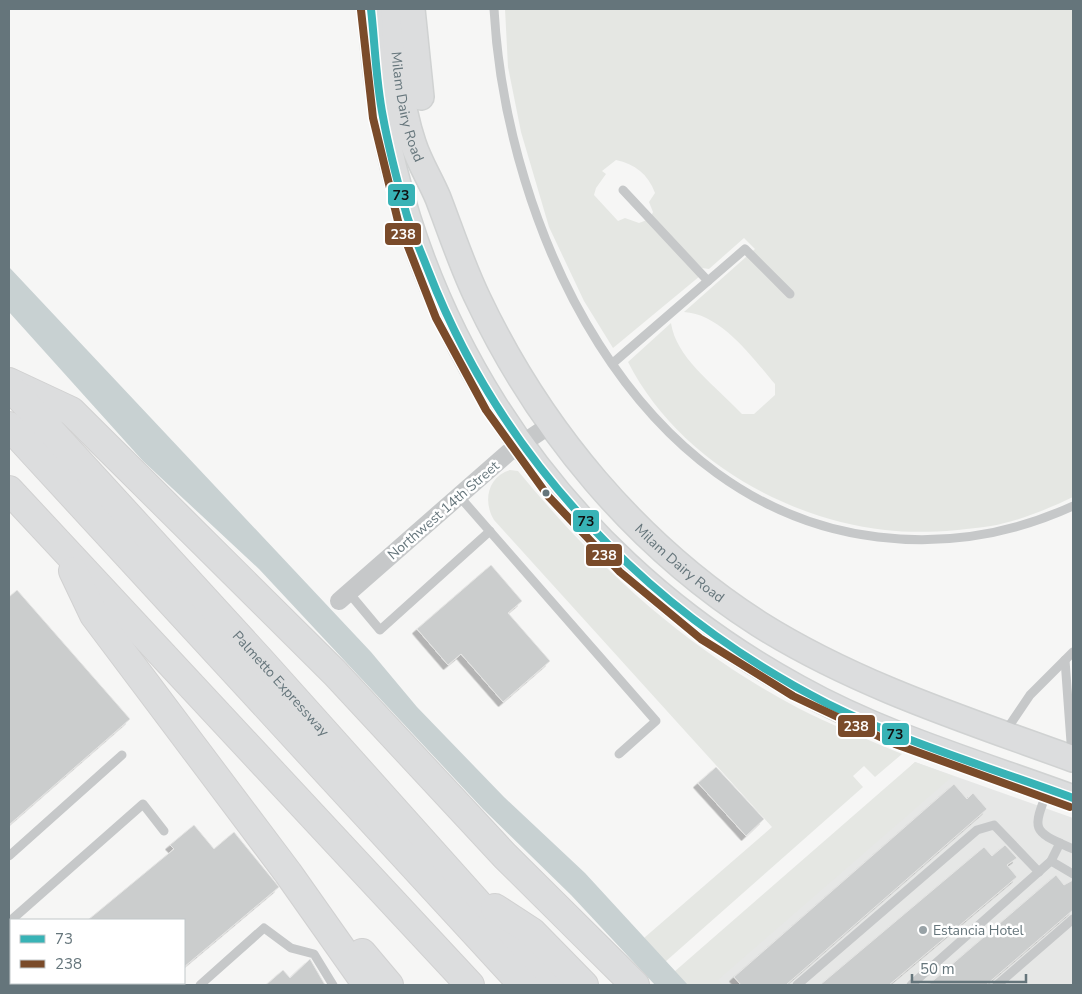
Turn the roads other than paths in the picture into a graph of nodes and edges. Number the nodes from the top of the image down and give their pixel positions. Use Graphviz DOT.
graph roads {
  1 [pos="372,9"];
  2 [pos="394,9"];
  3 [pos="412,9"];
  4 [pos="494,9"];
  5 [pos="623,190"];
  6 [pos="438,198"];
  7 [pos="708,281"];
  8 [pos="790,294"];
  9 [pos="613,363"];
  10 [pos="9,384"];
  11 [pos="550,425"];
  12 [pos="9,426"];
  13 [pos="520,445"];
  14 [pos="9,450"];
  15 [pos="9,490"];
  16 [pos="459,496"];
  17 [pos="1073,506"];
  18 [pos="490,531"];
  19 [pos="60,546"];
  20 [pos="344,597"];
  21 [pos="1073,652"];
  22 [pos="1065,660"];
  23 [pos="1071,712"];
  24 [pos="997,732"];
  25 [pos="619,754"];
  26 [pos="122,755"];
  27 [pos="1073,759"];
  28 [pos="1049,789"];
  29 [pos="1073,798"];
  30 [pos="164,831"];
  31 [pos="1060,843"];
  32 [pos="1073,849"];
  33 [pos="9,856"];
  34 [pos="1051,861"];
  35 [pos="1039,872"];
  36 [pos="288,873"];
  37 [pos="1073,874"];
  38 [pos="467,890"];
  39 [pos="1073,918"];
  40 [pos="12,919"];
  41 [pos="583,984"];
  42 [pos="200,985"];
  43 [pos="333,985"];
  44 [pos="367,985"];
  45 [pos="388,985"];
  46 [pos="470,985"];
  47 [pos="502,985"];
  48 [pos="523,985"];
  49 [pos="551,985"];
  50 [pos="635,985"];
  51 [pos="796,985"];
  52 [pos="911,985"];
  53 [pos="997,985"];
  1 -- 13 [label="main road, Milam Dairy Road"];
  2 -- 6 [label="main road, Milam Dairy Road"];
  3 -- 6 [label="main road, Milam Dairy Road"];
  4 -- 9 [label="lane"];
  5 -- 7 [label="lane"];
  6 -- 11 [label="main road, Milam Dairy Road"];
  7 -- 8 [label="lane"];
  7 -- 9 [label="lane"];
  9 -- 17 [label="lane"];
  10 -- 38 [label="highway, Palmetto Expressway"];
  10 -- 50 [label="highway"];
  11 -- 13 [label="street, Northwest 14th Street"];
  11 -- 24 [label="main road, Milam Dairy Road"];
  12 -- 48 [label="highway"];
  13 -- 16 [label="street, Northwest 14th Street"];
  13 -- 28 [label="main road, Milam Dairy Road"];
  14 -- 47 [label="highway"];
  15 -- 19 [label="highway"];
  16 -- 18 [label="lane"];
  16 -- 20 [label="street, Northwest 14th Street"];
  18 -- 20 [label="lane"];
  18 -- 25 [label="lane"];
  19 -- 36 [label="highway"];
  19 -- 46 [label="highway"];
  21 -- 22 [label="lane"];
  22 -- 23 [label="lane"];
  22 -- 24 [label="lane"];
  23 -- 27 [label="lane"];
  24 -- 27 [label="main road, Milam Dairy Road"];
  24 -- 28 [label="main road"];
  26 -- 33 [label="lane"];
  28 -- 29 [label="main road, Milam Dairy Road"];
  28 -- 31 [label="lane"];
  30 -- 40 [label="lane"];
  31 -- 32 [label="lane"];
  31 -- 34 [label="lane"];
  34 -- 35 [label="lane"];
  34 -- 37 [label="lane"];
  35 -- 51 [label="lane"];
  35 -- 52 [label="lane"];
  36 -- 44 [label="highway"];
  36 -- 45 [label="highway"];
  38 -- 41 [label="highway"];
  38 -- 49 [label="highway, Palmetto Expressway"];
  39 -- 53 [label="lane"];
  42 -- 43 [label="lane"];
}
